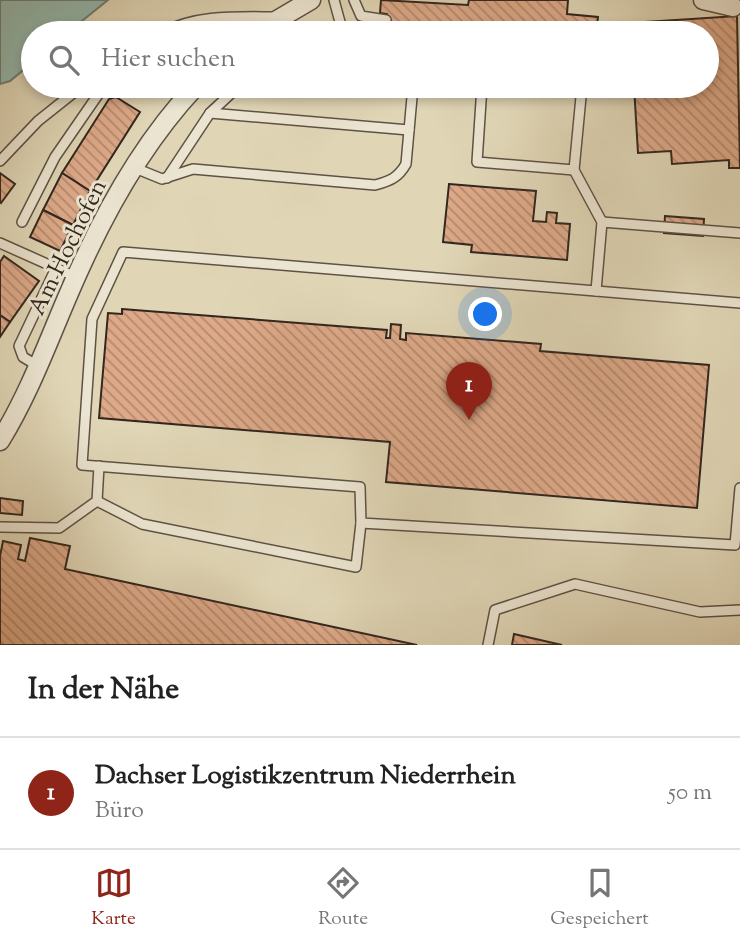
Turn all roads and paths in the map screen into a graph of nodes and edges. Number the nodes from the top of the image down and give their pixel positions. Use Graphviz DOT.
graph roads {
  1 [pos="311,0"];
  2 [pos="334,0"];
  3 [pos="354,0"];
  4 [pos="703,0"];
  5 [pos="733,7"];
  6 [pos="279,17"];
  7 [pos="386,20"];
  8 [pos="199,21"];
  9 [pos="273,21"];
  10 [pos="340,21"];
  11 [pos="67,98"];
  12 [pos="96,98"];
  13 [pos="179,98"];
  14 [pos="226,98"];
  15 [pos="412,98"];
  16 [pos="481,98"];
  17 [pos="581,98"];
  18 [pos="210,113"];
  19 [pos="409,130"];
  20 [pos="0,161"];
  21 [pos="135,168"];
  22 [pos="574,170"];
  23 [pos="166,179"];
  24 [pos="22,222"];
  25 [pos="602,222"];
  26 [pos="740,233"];
  27 [pos="0,243"];
  28 [pos="57,268"];
  29 [pos="76,276"];
  30 [pos="596,291"];
  31 [pos="740,303"];
  32 [pos="38,366"];
  33 [pos="0,441"];
  34 [pos="100,466"];
  35 [pos="740,488"];
  36 [pos="97,501"];
  37 [pos="361,523"];
  38 [pos="0,527"];
  39 [pos="740,610"];
  40 [pos="488,645"];
  1 -- 6 [label="street"];
  2 -- 10 [label="lane"];
  3 -- 7 [label="lane"];
  4 -- 5 [label="street"];
  6 -- 8 [label="lane"];
  6 -- 9 [label="street"];
  11 -- 20 [label="lane"];
  12 -- 24 [label="lane"];
  13 -- 21 [label="street, Am Hochofen"];
  14 -- 18 [label="lane"];
  15 -- 19 [label="lane"];
  16 -- 22 [label="lane"];
  17 -- 22 [label="lane"];
  18 -- 19 [label="lane"];
  18 -- 23 [label="lane"];
  19 -- 23 [label="lane"];
  21 -- 23 [label="lane"];
  21 -- 29 [label="street, Am Hochofen"];
  22 -- 25 [label="lane"];
  25 -- 26 [label="lane"];
  25 -- 30 [label="lane"];
  27 -- 28 [label="lane"];
  28 -- 29 [label="lane"];
  28 -- 32 [label="lane"];
  29 -- 32 [label="street, Am Hochofen"];
  30 -- 31 [label="lane"];
  30 -- 34 [label="lane"];
  32 -- 33 [label="street, Am Hochofen"];
  34 -- 36 [label="lane"];
  34 -- 37 [label="lane"];
  35 -- 37 [label="lane"];
  36 -- 37 [label="lane"];
  36 -- 38 [label="lane"];
  39 -- 40 [label="lane"];
}
